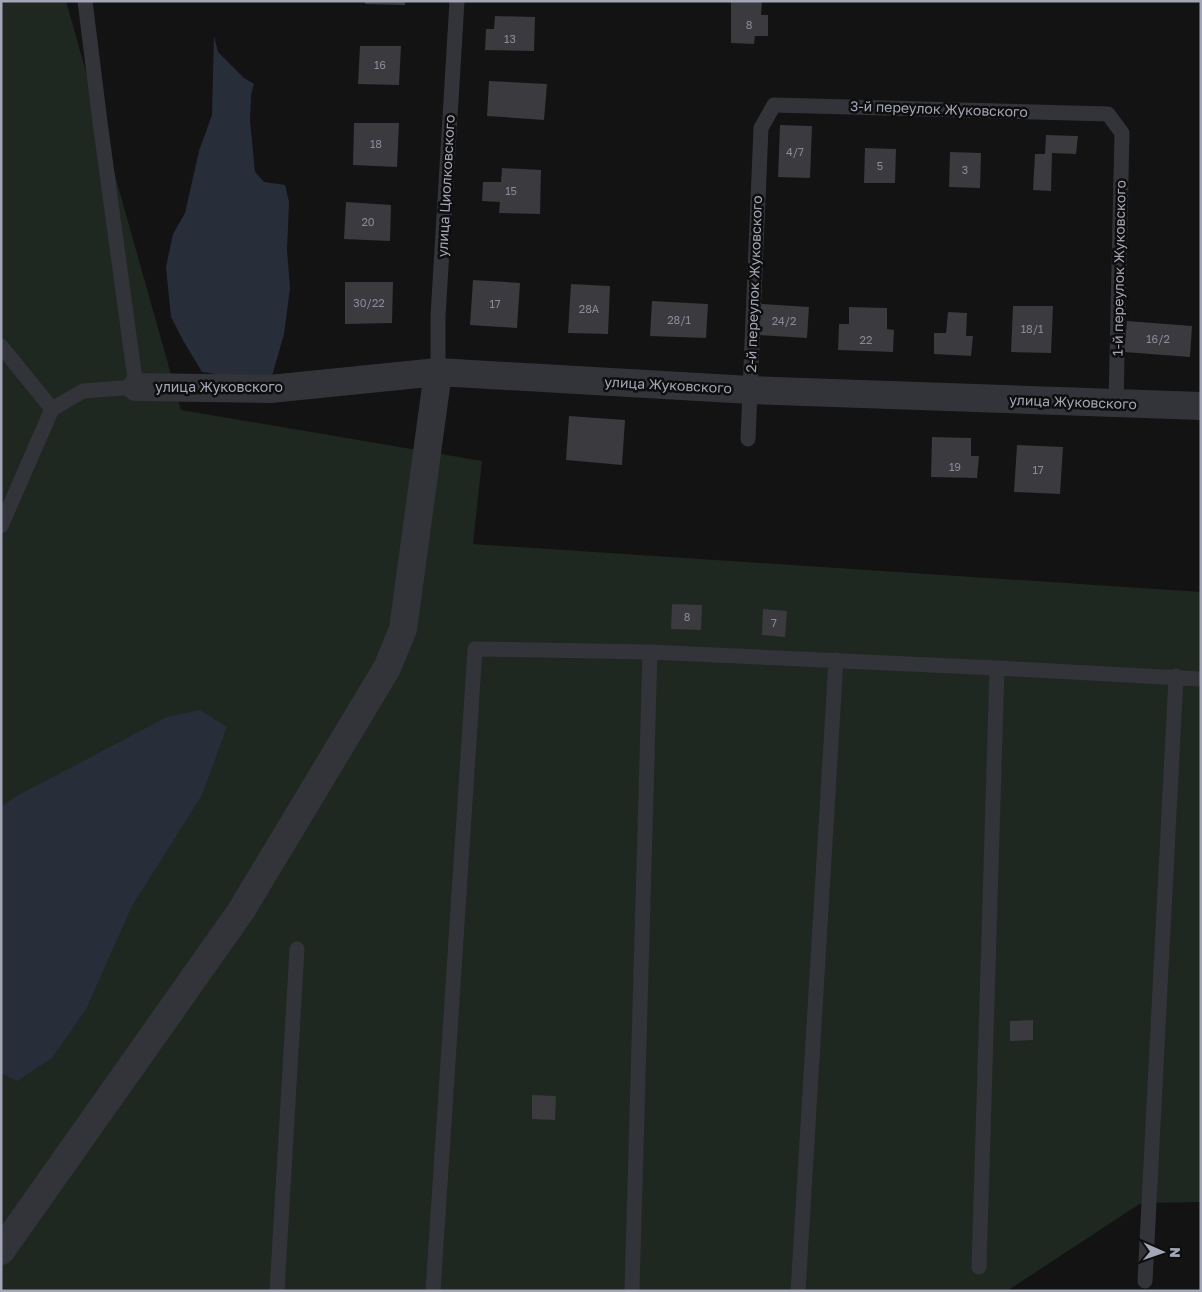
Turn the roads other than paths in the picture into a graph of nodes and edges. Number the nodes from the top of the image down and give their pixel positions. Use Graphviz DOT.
graph roads {
  1 [pos="85,1"];
  2 [pos="457,1"];
  3 [pos="760,128"];
  4 [pos="1122,133"];
  5 [pos="1,346"];
  6 [pos="438,372"];
  7 [pos="136,387"];
  8 [pos="750,390"];
  9 [pos="1116,403"];
  10 [pos="1201,406"];
  11 [pos="52,409"];
  12 [pos="748,439"];
  13 [pos="1,526"];
  14 [pos="650,652"];
  15 [pos="836,660"];
  16 [pos="997,668"];
  17 [pos="1176,676"];
  18 [pos="1201,678"];
  19 [pos="297,949"];
  20 [pos="1,1251"];
  21 [pos="979,1267"];
  22 [pos="1146,1281"];
  23 [pos="277,1291"];
  24 [pos="433,1291"];
  25 [pos="632,1291"];
  26 [pos="798,1291"];
  1 -- 7 [label="lane"];
  2 -- 6 [label="lane, улица Циолковского"];
  3 -- 4 [label="lane, 3-й переулок Жуковского"];
  3 -- 8 [label="lane, 2-й переулок Жуковского"];
  4 -- 9 [label="lane, 1-й переулок Жуковского"];
  5 -- 11 [label="lane"];
  6 -- 7 [label="street, улица Жуковского"];
  6 -- 8 [label="street, улица Жуковского"];
  6 -- 20 [label="street"];
  7 -- 11 [label="lane"];
  8 -- 9 [label="street, улица Жуковского"];
  8 -- 12 [label="lane, 2-й переулок Жуковского"];
  9 -- 10 [label="street, улица Жуковского"];
  11 -- 13 [label="lane"];
  14 -- 15 [label="lane"];
  14 -- 24 [label="lane"];
  14 -- 25 [label="lane"];
  15 -- 16 [label="lane"];
  15 -- 26 [label="lane"];
  16 -- 17 [label="lane"];
  16 -- 21 [label="lane"];
  17 -- 18 [label="lane"];
  17 -- 22 [label="lane"];
  19 -- 23 [label="lane"];
}
